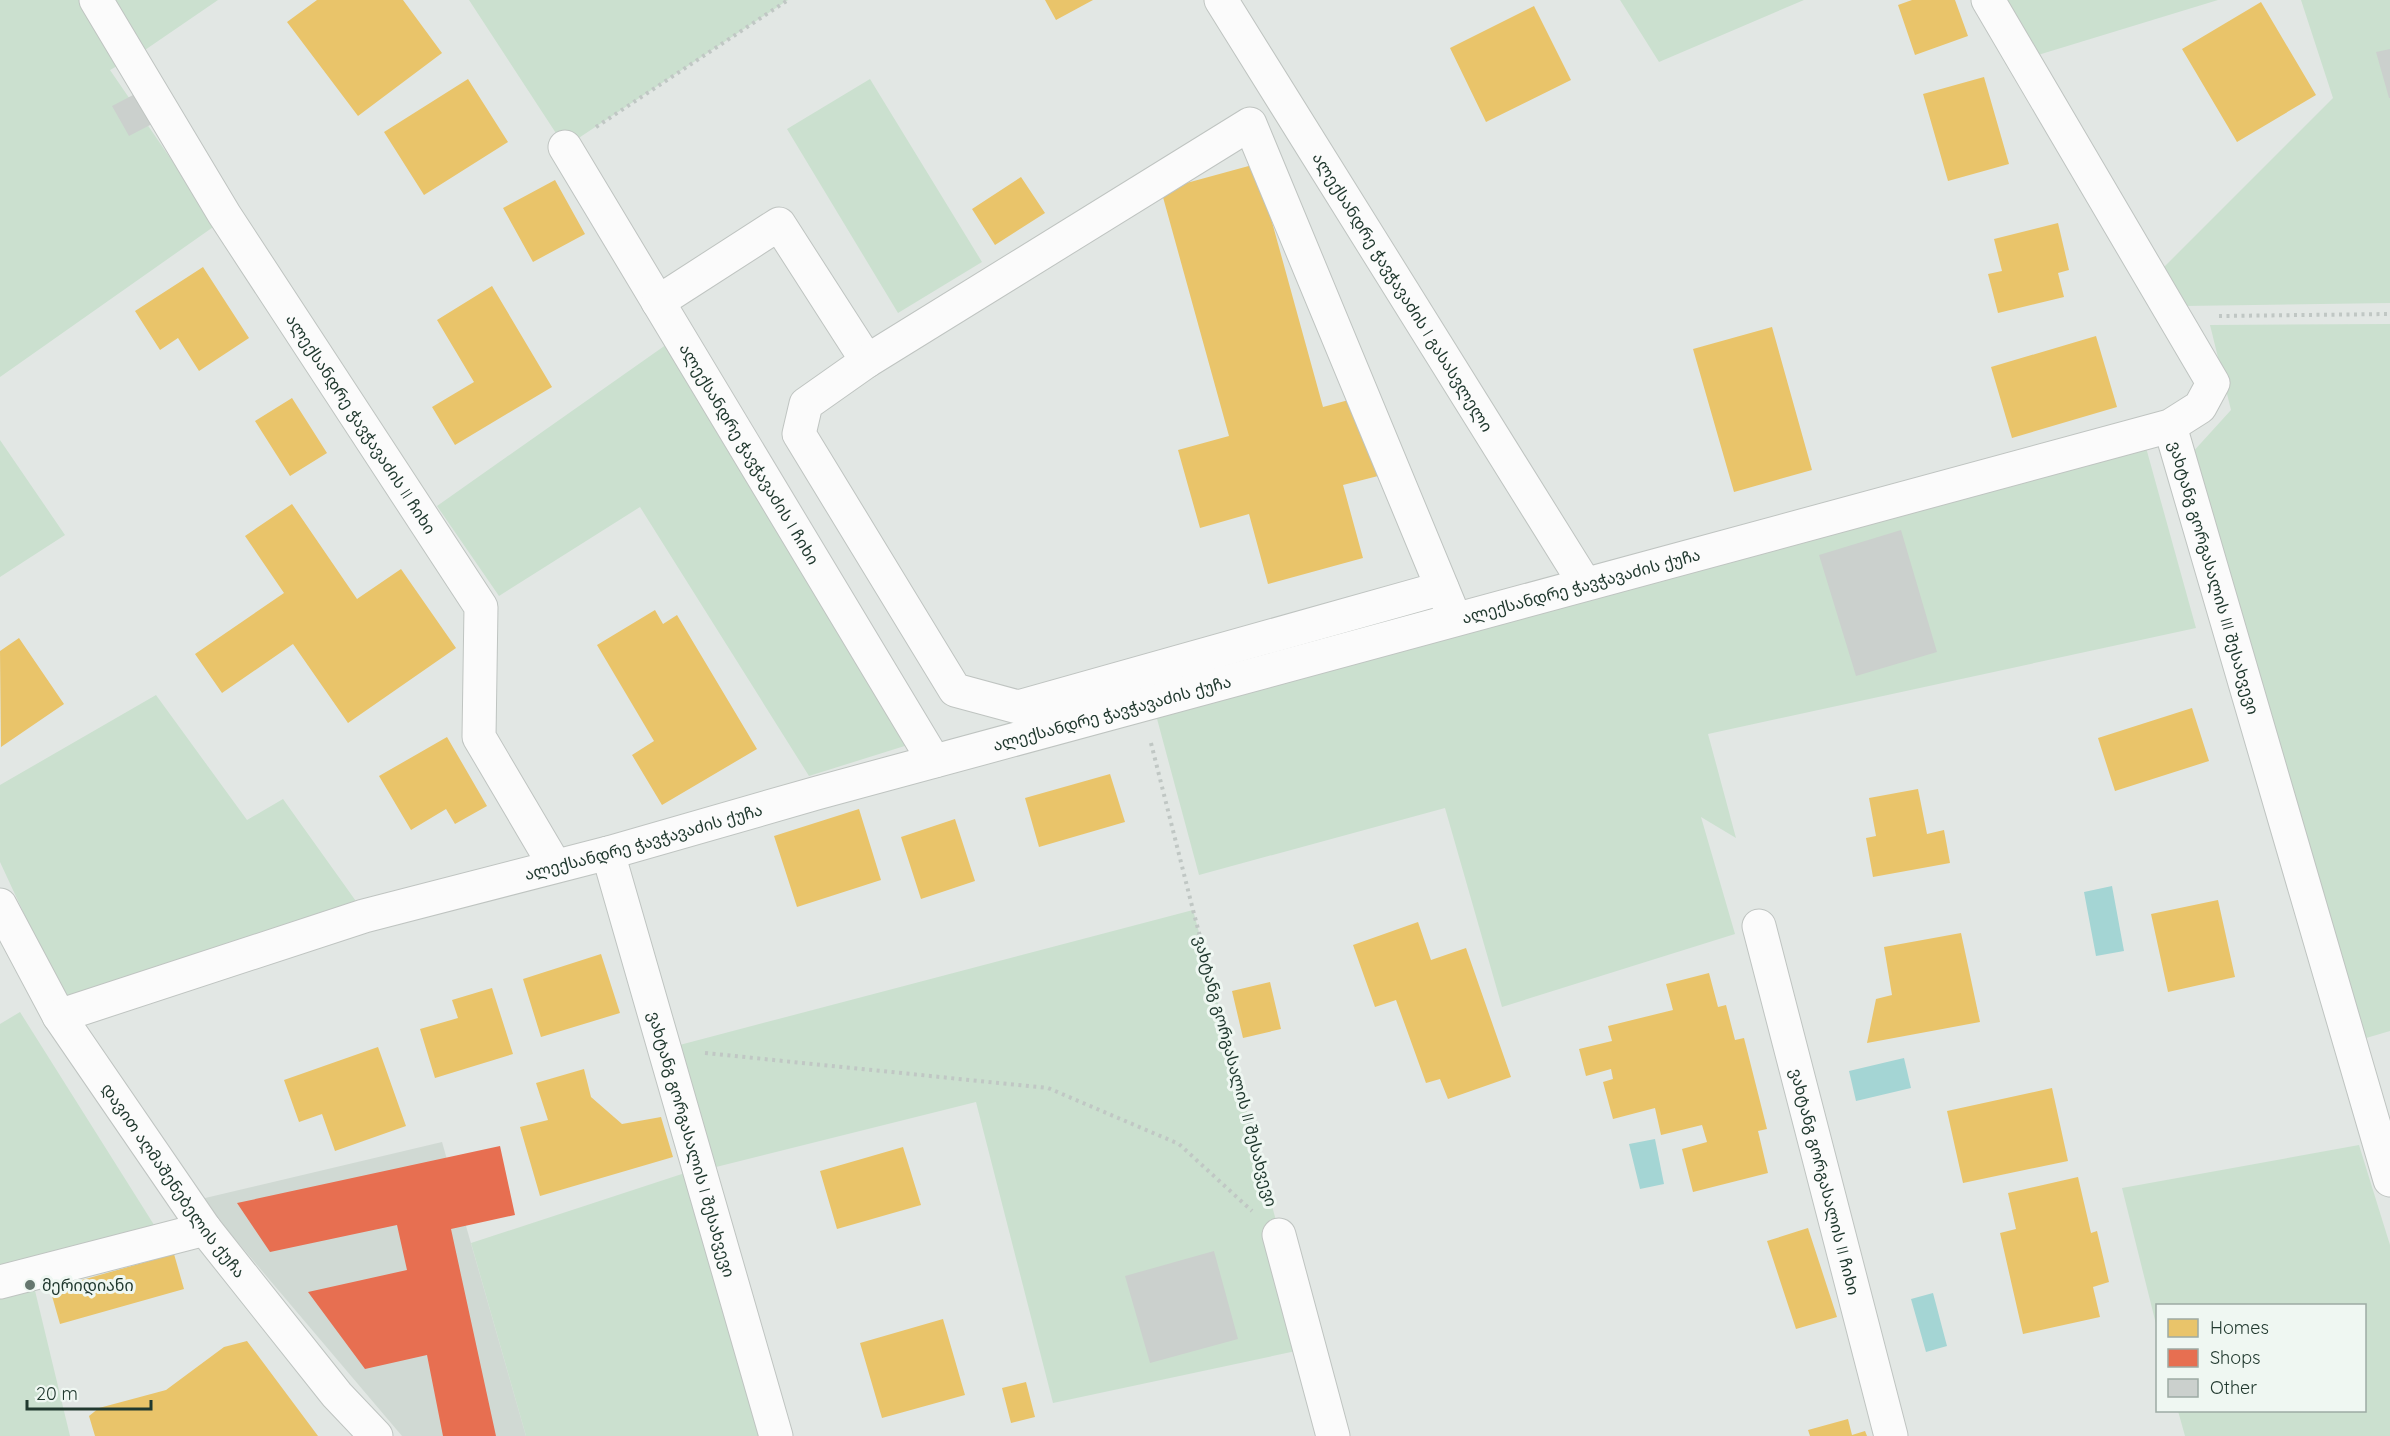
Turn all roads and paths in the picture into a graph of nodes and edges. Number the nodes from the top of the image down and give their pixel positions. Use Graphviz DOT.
graph roads {
  1 [pos="96,0"];
  2 [pos="788,0"];
  3 [pos="1221,0"];
  4 [pos="1988,0"];
  5 [pos="565,147"];
  6 [pos="658,302"];
  7 [pos="2390,314"];
  8 [pos="2173,316"];
  9 [pos="867,361"];
  10 [pos="2170,426"];
  11 [pos="1585,584"];
  12 [pos="1442,588"];
  13 [pos="1455,619"];
  14 [pos="1142,705"];
  15 [pos="934,761"];
  16 [pos="608,853"];
  17 [pos="555,866"];
  18 [pos="0,905"];
  19 [pos="1759,926"];
  20 [pos="59,1017"];
  21 [pos="664,1049"];
  22 [pos="2390,1179"];
  23 [pos="205,1230"];
  24 [pos="1279,1235"];
  25 [pos="0,1282"];
  26 [pos="376,1436"];
  27 [pos="776,1436"];
  28 [pos="1333,1436"];
  29 [pos="1891,1436"];
  1 -- 17 [label="street, ალექსანდრე ჭავჭავაძის II ჩიხი"];
  2 -- 5 [label="path"];
  3 -- 11 [label="street, ალექსანდრე ჭავჭავაძის I გასასვლელი"];
  4 -- 8 [label="street, ვახტანგ გორგასალის III შესახვევი"];
  5 -- 6 [label="street, ალექსანდრე ჭავჭავაძის I ჩიხი"];
  6 -- 9 [label="street"];
  6 -- 15 [label="street, ალექსანდრე ჭავჭავაძის I ჩიხი"];
  7 -- 8 [label="path"];
  8 -- 10 [label="street, ვახტანგ გორგასალის III შესახვევი"];
  9 -- 12 [label="street"];
  9 -- 12 [label="street"];
  10 -- 11 [label="street, ალექსანდრე ჭავჭავაძის ქუჩა"];
  10 -- 22 [label="street, ვახტანგ გორგასალის III შესახვევი"];
  11 -- 13 [label="street, ალექსანდრე ჭავჭავაძის ქუჩა"];
  12 -- 13 [label="street"];
  13 -- 14 [label="street, ალექსანდრე ჭავჭავაძის ქუჩა"];
  14 -- 15 [label="street, ალექსანდრე ჭავჭავაძის ქუჩა"];
  14 -- 24 [label="path, ვახტანგ გორგასალის II შესახვევი"];
  15 -- 16 [label="street, ალექსანდრე ჭავჭავაძის ქუჩა"];
  16 -- 17 [label="street, ალექსანდრე ჭავჭავაძის ქუჩა"];
  16 -- 21 [label="street, ვახტანგ გორგასალის I შესახვევი"];
  17 -- 20 [label="street, ალექსანდრე ჭავჭავაძის ქუჩა"];
  18 -- 20 [label="street, დავით აღმაშენებელის ქუჩა"];
  19 -- 29 [label="street, ვახტანგ გორგასალის II ჩიხი"];
  20 -- 23 [label="street, დავით აღმაშენებელის ქუჩა"];
  21 -- 24 [label="path"];
  21 -- 27 [label="street, ვახტანგ გორგასალის I შესახვევი"];
  23 -- 25 [label="street"];
  23 -- 26 [label="street, დავით აღმაშენებელის ქუჩა"];
  24 -- 28 [label="street"];
}
